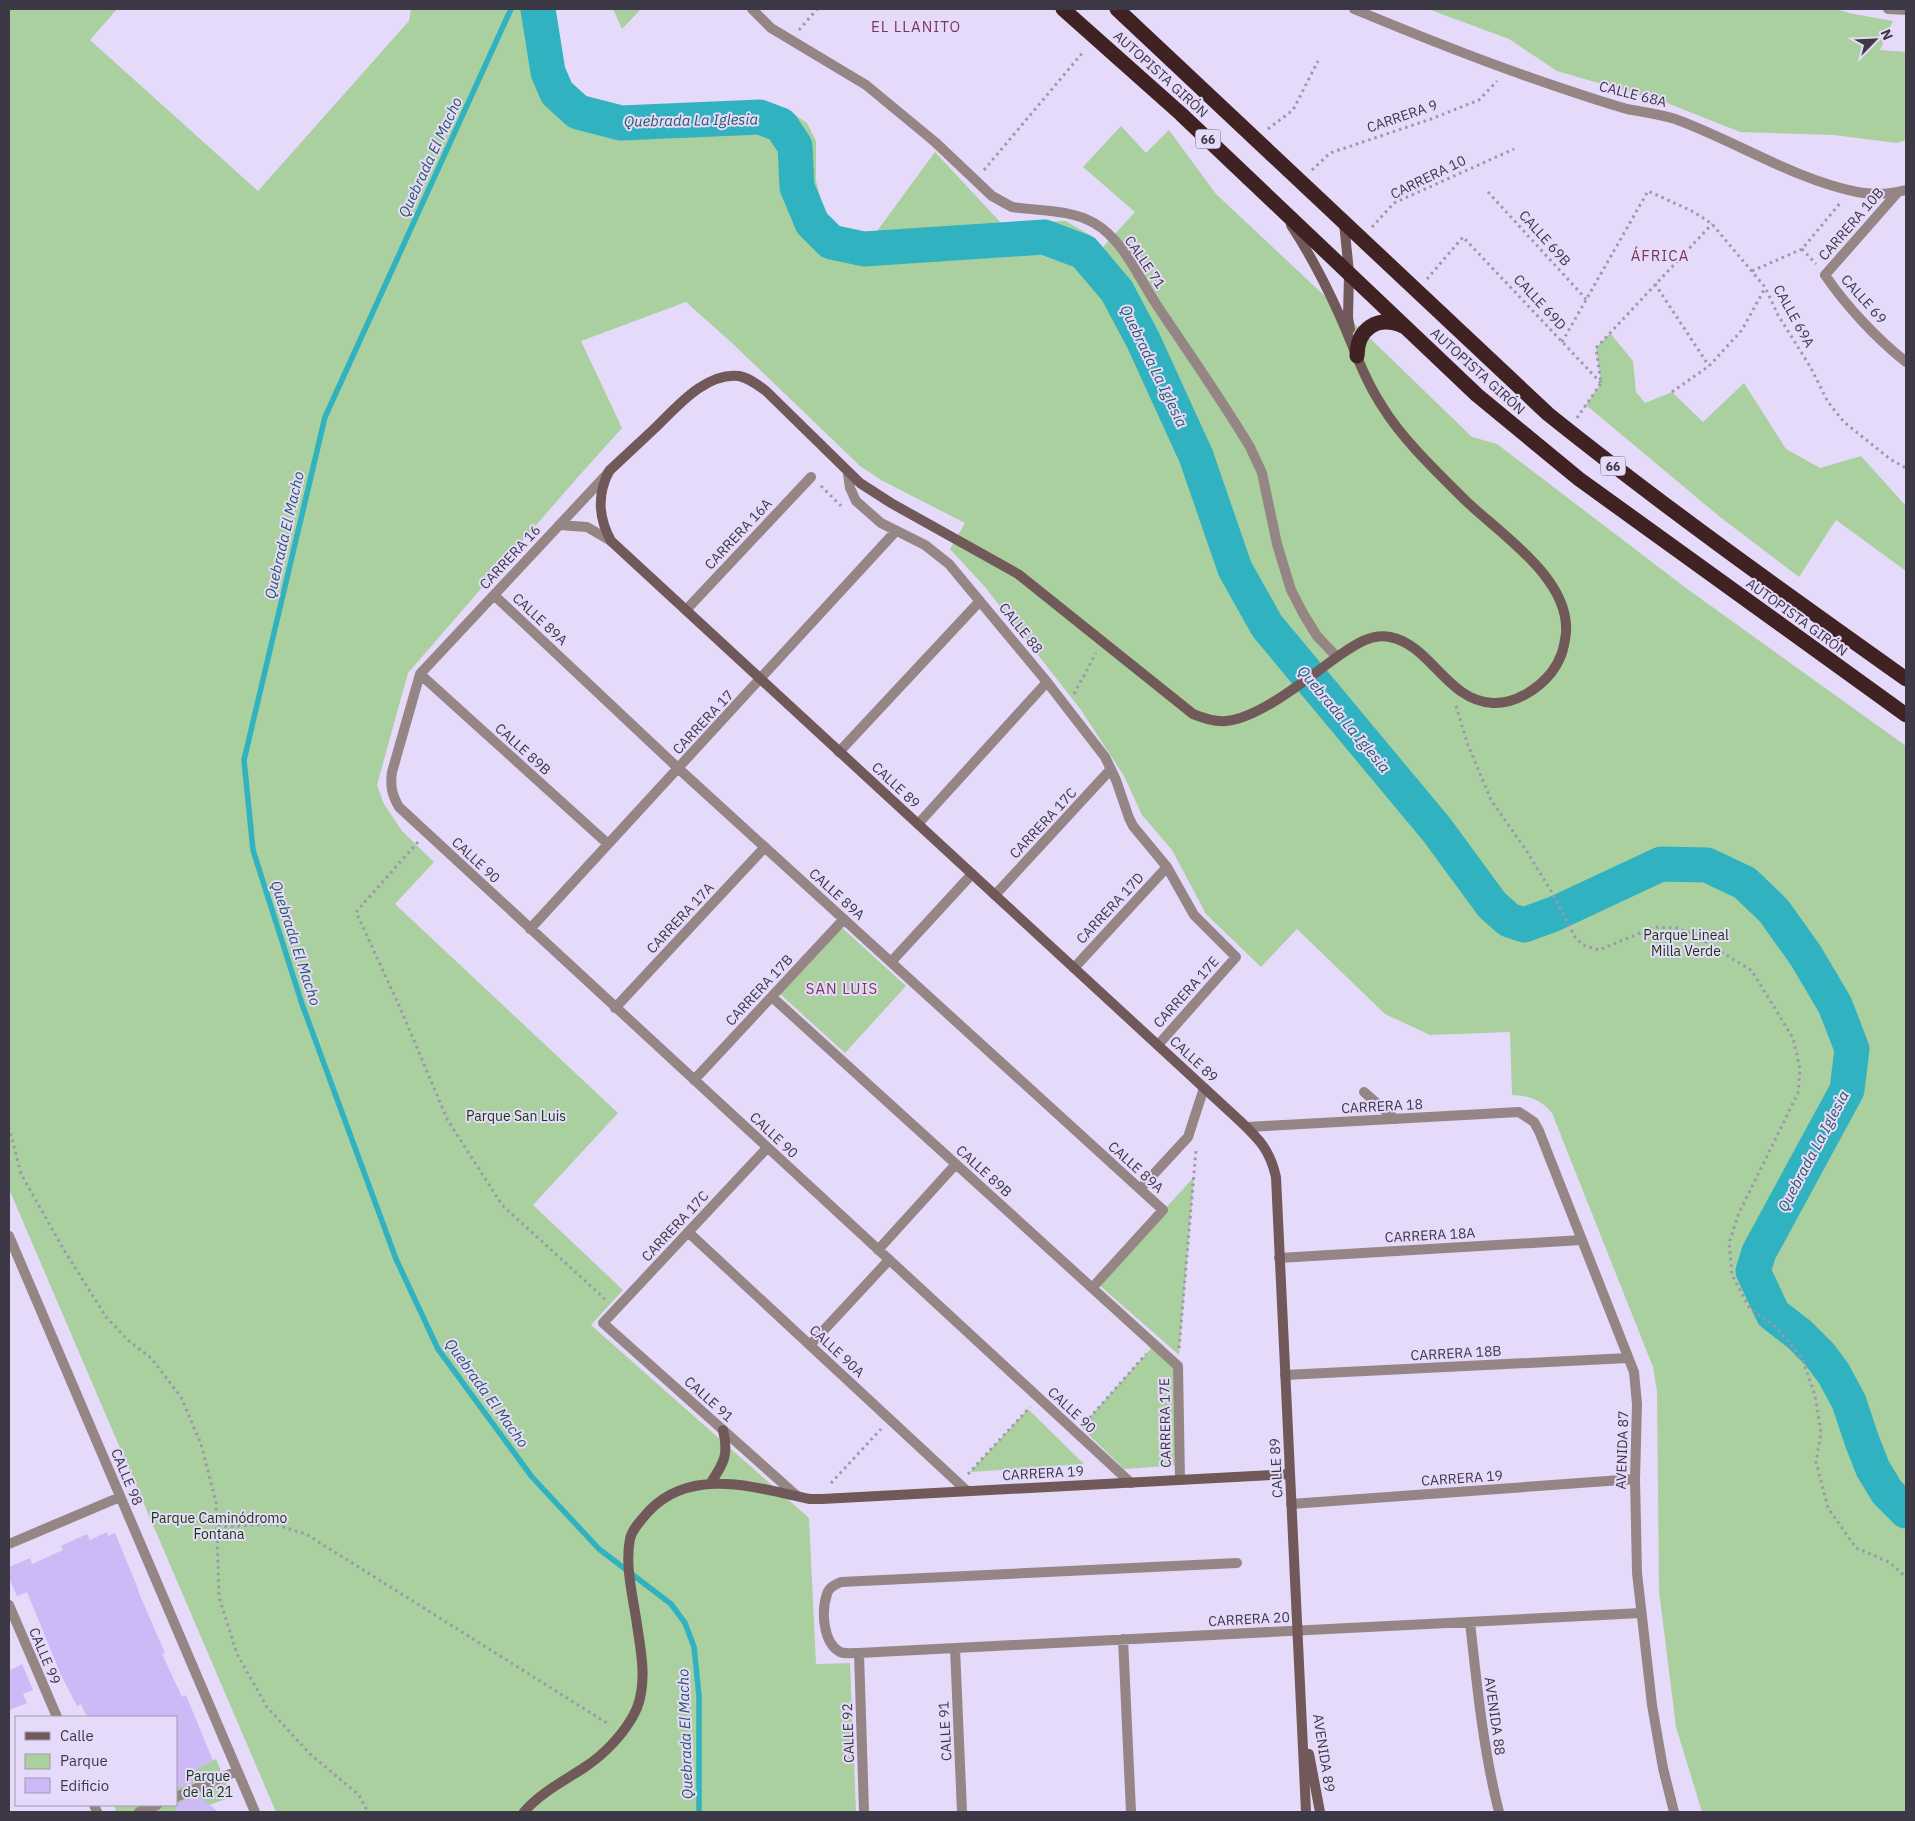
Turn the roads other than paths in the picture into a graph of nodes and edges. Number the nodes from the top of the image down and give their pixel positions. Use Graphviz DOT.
graph roads {
  1 [pos="752,9"];
  2 [pos="1063,9"];
  3 [pos="1117,9"];
  4 [pos="1354,9"];
  5 [pos="1888,9"];
  6 [pos="1906,10"];
  7 [pos="1902,191"];
  8 [pos="1276,204"];
  9 [pos="1344,223"];
  10 [pos="1349,272"];
  11 [pos="1826,275"];
  12 [pos="1403,326"];
  13 [pos="1357,356"];
  14 [pos="1905,357"];
  15 [pos="729,376"];
  16 [pos="609,471"];
  17 [pos="848,474"];
  18 [pos="811,477"];
  19 [pos="559,525"];
  20 [pos="895,532"];
  21 [pos="611,541"];
  22 [pos="494,595"];
  23 [pos="980,601"];
  24 [pos="686,610"];
  25 [pos="1337,657"];
  26 [pos="420,674"];
  27 [pos="761,679"];
  28 [pos="1906,679"];
  29 [pos="1047,682"];
  30 [pos="1906,715"];
  31 [pos="839,752"];
  32 [pos="679,769"];
  33 [pos="1111,769"];
  34 [pos="399,807"];
  35 [pos="918,824"];
  36 [pos="608,844"];
  37 [pos="765,847"];
  38 [pos="1167,867"];
  39 [pos="972,874"];
  40 [pos="995,895"];
  41 [pos="844,919"];
  42 [pos="530,929"];
  43 [pos="1236,957"];
  44 [pos="891,962"];
  45 [pos="1074,968"];
  46 [pos="772,997"];
  47 [pos="615,1008"];
  48 [pos="1158,1045"];
  49 [pos="694,1080"];
  50 [pos="1204,1088"];
  51 [pos="1364,1092"];
  52 [pos="1519,1112"];
  53 [pos="1395,1119"];
  54 [pos="1247,1127"];
  55 [pos="768,1148"];
  56 [pos="956,1164"];
  57 [pos="1140,1189"];
  58 [pos="688,1232"];
  59 [pos="9,1236"];
  60 [pos="1582,1240"];
  61 [pos="878,1250"];
  62 [pos="1279,1258"];
  63 [pos="889,1260"];
  64 [pos="1092,1288"];
  65 [pos="603,1323"];
  66 [pos="810,1345"];
  67 [pos="1628,1358"];
  68 [pos="1178,1366"];
  69 [pos="1285,1376"];
  70 [pos="723,1430"];
  71 [pos="1290,1474"];
  72 [pos="1634,1478"];
  73 [pos="1180,1480"];
  74 [pos="1131,1483"];
  75 [pos="710,1484"];
  76 [pos="963,1488"];
  77 [pos="797,1496"];
  78 [pos="120,1497"];
  79 [pos="1291,1504"];
  80 [pos="9,1544"];
  81 [pos="1237,1563"];
  82 [pos="9,1605"];
  83 [pos="1641,1613"];
  84 [pos="1470,1622"];
  85 [pos="1298,1630"];
  86 [pos="1123,1639"];
  87 [pos="955,1648"];
  88 [pos="859,1653"];
  89 [pos="1302,1698"];
  90 [pos="57,1716"];
  91 [pos="237,1771"];
  92 [pos="178,1796"];
  93 [pos="154,1806"];
  94 [pos="139,1812"];
  95 [pos="255,1812"];
  96 [pos="524,1812"];
  97 [pos="864,1812"];
  98 [pos="962,1812"];
  99 [pos="1131,1812"];
  100 [pos="1306,1812"];
  101 [pos="1320,1812"];
  102 [pos="1498,1812"];
  103 [pos="1674,1812"];
  1 -- 25 [label="street, CALLE 71"];
  2 -- 8 [label="highway, AUTOPISTA GIRÓN / 66"];
  3 -- 9 [label="highway, AUTOPISTA GIRÓN / 66"];
  4 -- 7 [label="street, CALLE 68A"];
  5 -- 6 [label="street"];
  7 -- 11 [label="street, CARRERA 10B"];
  8 -- 10 [label="highway, AUTOPISTA GIRÓN / 66"];
  8 -- 13 [label="street"];
  9 -- 10 [label="street"];
  9 -- 28 [label="highway, AUTOPISTA GIRÓN / 66"];
  10 -- 12 [label="highway, AUTOPISTA GIRÓN / 66"];
  10 -- 13 [label="street"];
  11 -- 14 [label="street, CALLE 69"];
  12 -- 13 [label="highway"];
  12 -- 30 [label="highway, AUTOPISTA GIRÓN / 66"];
  13 -- 25 [label="street"];
  15 -- 16 [label="street, CARRERA 16"];
  15 -- 17 [label="street, CALLE 88"];
  16 -- 19 [label="street, CARRERA 16"];
  16 -- 21 [label="street, CALLE 89"];
  17 -- 20 [label="street, CALLE 88"];
  17 -- 25 [label="street"];
  18 -- 24 [label="street, CARRERA 16A"];
  19 -- 21 [label="street, CALLE 89"];
  19 -- 22 [label="street, CARRERA 16"];
  20 -- 23 [label="street, CALLE 88"];
  20 -- 27 [label="street, CARRERA 17"];
  21 -- 24 [label="street, CALLE 89"];
  22 -- 26 [label="street, CARRERA 16"];
  22 -- 32 [label="street, CALLE 89A"];
  23 -- 29 [label="street, CALLE 88"];
  23 -- 31 [label="street"];
  24 -- 27 [label="street, CALLE 89"];
  26 -- 34 [label="street, CARRERA 16"];
  26 -- 36 [label="street, CALLE 89B"];
  27 -- 31 [label="street, CALLE 89"];
  27 -- 32 [label="street, CARRERA 17"];
  29 -- 33 [label="street, CALLE 88"];
  29 -- 35 [label="street"];
  31 -- 35 [label="street, CALLE 89"];
  32 -- 36 [label="street, CARRERA 17"];
  32 -- 37 [label="street, CALLE 89A"];
  33 -- 38 [label="street, CALLE 88"];
  33 -- 40 [label="street, CARRERA 17C"];
  34 -- 42 [label="street, CALLE 90"];
  35 -- 39 [label="street, CALLE 89"];
  36 -- 42 [label="street, CARRERA 17"];
  37 -- 41 [label="street, CALLE 89A"];
  37 -- 47 [label="street, CARRERA 17A"];
  38 -- 43 [label="street, CALLE 88"];
  38 -- 45 [label="street, CARRERA 17D"];
  39 -- 40 [label="street, CALLE 89"];
  39 -- 44 [label="street"];
  40 -- 45 [label="street, CALLE 89"];
  41 -- 44 [label="street, CALLE 89A"];
  41 -- 46 [label="street, CARRERA 17B"];
  42 -- 47 [label="street, CALLE 90"];
  43 -- 48 [label="street, CARRERA 17E"];
  44 -- 57 [label="street, CALLE 89A"];
  45 -- 48 [label="street, CALLE 89"];
  46 -- 49 [label="street, CARRERA 17B"];
  46 -- 56 [label="street, CALLE 89B"];
  47 -- 49 [label="street, CALLE 90"];
  48 -- 50 [label="street, CALLE 89"];
  49 -- 55 [label="street, CALLE 90"];
  50 -- 54 [label="street, CALLE 89"];
  50 -- 57 [label="street"];
  51 -- 53 [label="street"];
  52 -- 53 [label="street, CARRERA 18"];
  52 -- 60 [label="street, AVENIDA 87"];
  53 -- 54 [label="street, CARRERA 18"];
  54 -- 62 [label="street, CALLE 89"];
  55 -- 58 [label="street, CARRERA 17C"];
  55 -- 61 [label="street, CALLE 90"];
  56 -- 61 [label="street"];
  56 -- 64 [label="street, CALLE 89B"];
  57 -- 64 [label="street, CALLE 89A"];
  58 -- 65 [label="street, CARRERA 17C"];
  58 -- 66 [label="street, CALLE 90A"];
  59 -- 78 [label="street, CALLE 98"];
  60 -- 62 [label="street, CARRERA 18A"];
  60 -- 67 [label="street, AVENIDA 87"];
  61 -- 63 [label="street, CALLE 90"];
  62 -- 69 [label="street, CALLE 89"];
  63 -- 66 [label="street"];
  63 -- 74 [label="street, CALLE 90"];
  64 -- 68 [label="street, CALLE 89B"];
  65 -- 70 [label="street, CALLE 91"];
  66 -- 76 [label="street, CALLE 90A"];
  67 -- 69 [label="street, CARRERA 18B"];
  67 -- 72 [label="street, AVENIDA 87"];
  68 -- 73 [label="street, CARRERA 17E"];
  69 -- 71 [label="street, CALLE 89"];
  70 -- 75 [label="street"];
  70 -- 77 [label="street, CALLE 91"];
  71 -- 73 [label="street, CARRERA 19"];
  71 -- 79 [label="street, CALLE 89"];
  72 -- 79 [label="street, CARRERA 19"];
  72 -- 83 [label="street, AVENIDA 87"];
  73 -- 74 [label="street, CARRERA 19"];
  74 -- 76 [label="street, CARRERA 19"];
  75 -- 77 [label="street, CARRERA 19"];
  75 -- 96 [label="street, CARRERA 19"];
  76 -- 77 [label="street, CARRERA 19"];
  78 -- 80 [label="street"];
  78 -- 91 [label="street, CALLE 98"];
  79 -- 85 [label="street, CALLE 89"];
  81 -- 88 [label="street, CARRERA 20"];
  82 -- 90 [label="street, CALLE 99"];
  83 -- 84 [label="street, CARRERA 20"];
  83 -- 103 [label="street, AVENIDA 87"];
  84 -- 85 [label="street, CARRERA 20"];
  84 -- 102 [label="street, AVENIDA 88"];
  85 -- 86 [label="street, CARRERA 20"];
  85 -- 89 [label="street, CALLE 89"];
  86 -- 87 [label="street, CARRERA 20"];
  86 -- 99 [label="street"];
  87 -- 88 [label="street, CARRERA 20"];
  87 -- 98 [label="street, CALLE 91"];
  88 -- 97 [label="street, CALLE 92"];
  89 -- 100 [label="street, CALLE 89"];
  89 -- 101 [label="street, AVENIDA 89"];
  91 -- 92 [label="street"];
  91 -- 95 [label="street, CALLE 98"];
  93 -- 94 [label="street"];
}
